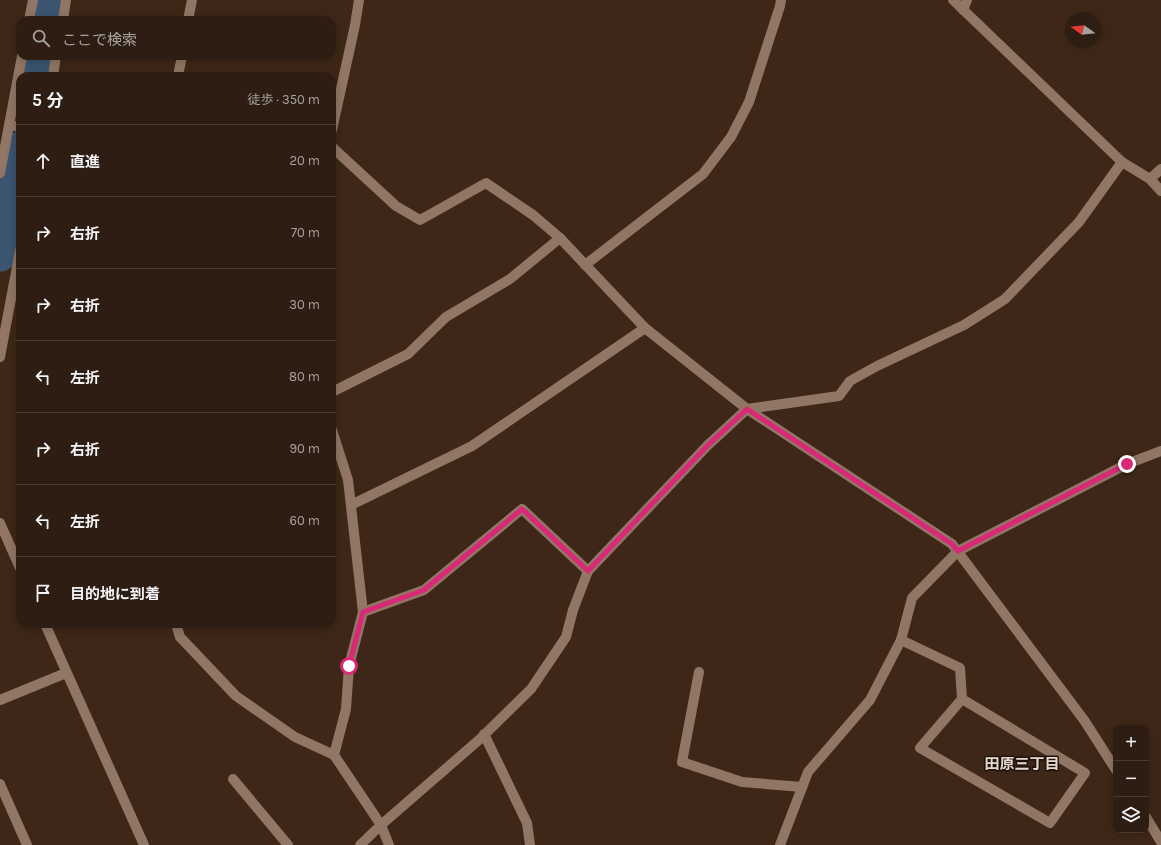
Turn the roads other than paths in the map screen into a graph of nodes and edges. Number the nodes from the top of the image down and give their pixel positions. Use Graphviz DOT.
graph roads {
  1 [pos="33,0"];
  2 [pos="66,0"];
  3 [pos="192,0"];
  4 [pos="359,0"];
  5 [pos="781,0"];
  6 [pos="953,0"];
  7 [pos="965,5"];
  8 [pos="30,16"];
  9 [pos="64,16"];
  10 [pos="189,16"];
  11 [pos="21,60"];
  12 [pos="55,60"];
  13 [pos="181,60"];
  14 [pos="19,72"];
  15 [pos="53,72"];
  16 [pos="179,72"];
  17 [pos="16,88"];
  18 [pos="336,112"];
  19 [pos="9,125"];
  20 [pos="16,126"];
  21 [pos="336,151"];
  22 [pos="1122,162"];
  23 [pos="1161,169"];
  24 [pos="0,173"];
  25 [pos="1150,179"];
  26 [pos="1161,191"];
  27 [pos="560,238"];
  28 [pos="585,265"];
  29 [pos="16,272"];
  30 [pos="645,328"];
  31 [pos="0,356"];
  32 [pos="336,390"];
  33 [pos="747,409"];
  34 [pos="336,442"];
  35 [pos="1161,451"];
  36 [pos="351,505"];
  37 [pos="0,523"];
  38 [pos="958,551"];
  39 [pos="16,559"];
  40 [pos="588,571"];
  41 [pos="363,612"];
  42 [pos="47,628"];
  43 [pos="177,628"];
  44 [pos="901,640"];
  45 [pos="699,672"];
  46 [pos="66,673"];
  47 [pos="962,699"];
  48 [pos="0,700"];
  49 [pos="484,734"];
  50 [pos="334,755"];
  51 [pos="1113,765"];
  52 [pos="233,779"];
  53 [pos="0,784"];
  54 [pos="802,786"];
  55 [pos="1149,822"];
  56 [pos="381,825"];
  57 [pos="1161,842"];
  58 [pos="27,845"];
  59 [pos="144,845"];
  60 [pos="288,845"];
  61 [pos="360,845"];
  62 [pos="389,845"];
  63 [pos="530,845"];
  64 [pos="780,845"];
  1 -- 8 [label="street"];
  2 -- 9 [label="street"];
  3 -- 10 [label="street"];
  4 -- 18 [label="street"];
  5 -- 28 [label="street"];
  6 -- 7 [label="street"];
  7 -- 22 [label="street"];
  11 -- 14 [label="street"];
  12 -- 15 [label="street"];
  13 -- 16 [label="street"];
  17 -- 19 [label="street"];
  19 -- 20 [label="street"];
  19 -- 24 [label="street"];
  21 -- 27 [label="street"];
  22 -- 25 [label="street"];
  22 -- 33 [label="street"];
  23 -- 25 [label="street"];
  25 -- 26 [label="street"];
  27 -- 28 [label="street"];
  27 -- 32 [label="street"];
  28 -- 30 [label="street"];
  29 -- 31 [label="street"];
  30 -- 33 [label="street"];
  30 -- 36 [label="street"];
  33 -- 38 [label="street"];
  33 -- 40 [label="street"];
  34 -- 36 [label="street"];
  35 -- 38 [label="street"];
  36 -- 41 [label="street"];
  37 -- 39 [label="street"];
  38 -- 44 [label="street"];
  38 -- 51 [label="street"];
  40 -- 41 [label="street"];
  40 -- 49 [label="street"];
  41 -- 50 [label="street"];
  42 -- 46 [label="street"];
  43 -- 50 [label="street"];
  44 -- 47 [label="street"];
  44 -- 54 [label="street"];
  45 -- 54 [label="street"];
  46 -- 48 [label="street"];
  46 -- 59 [label="street"];
  47 -- 47 [label="street"];
  49 -- 56 [label="street"];
  49 -- 63 [label="street"];
  50 -- 56 [label="street"];
  52 -- 60 [label="street"];
  53 -- 58 [label="street"];
  54 -- 64 [label="street"];
  55 -- 57 [label="street"];
  56 -- 61 [label="street"];
  56 -- 62 [label="street"];
}
